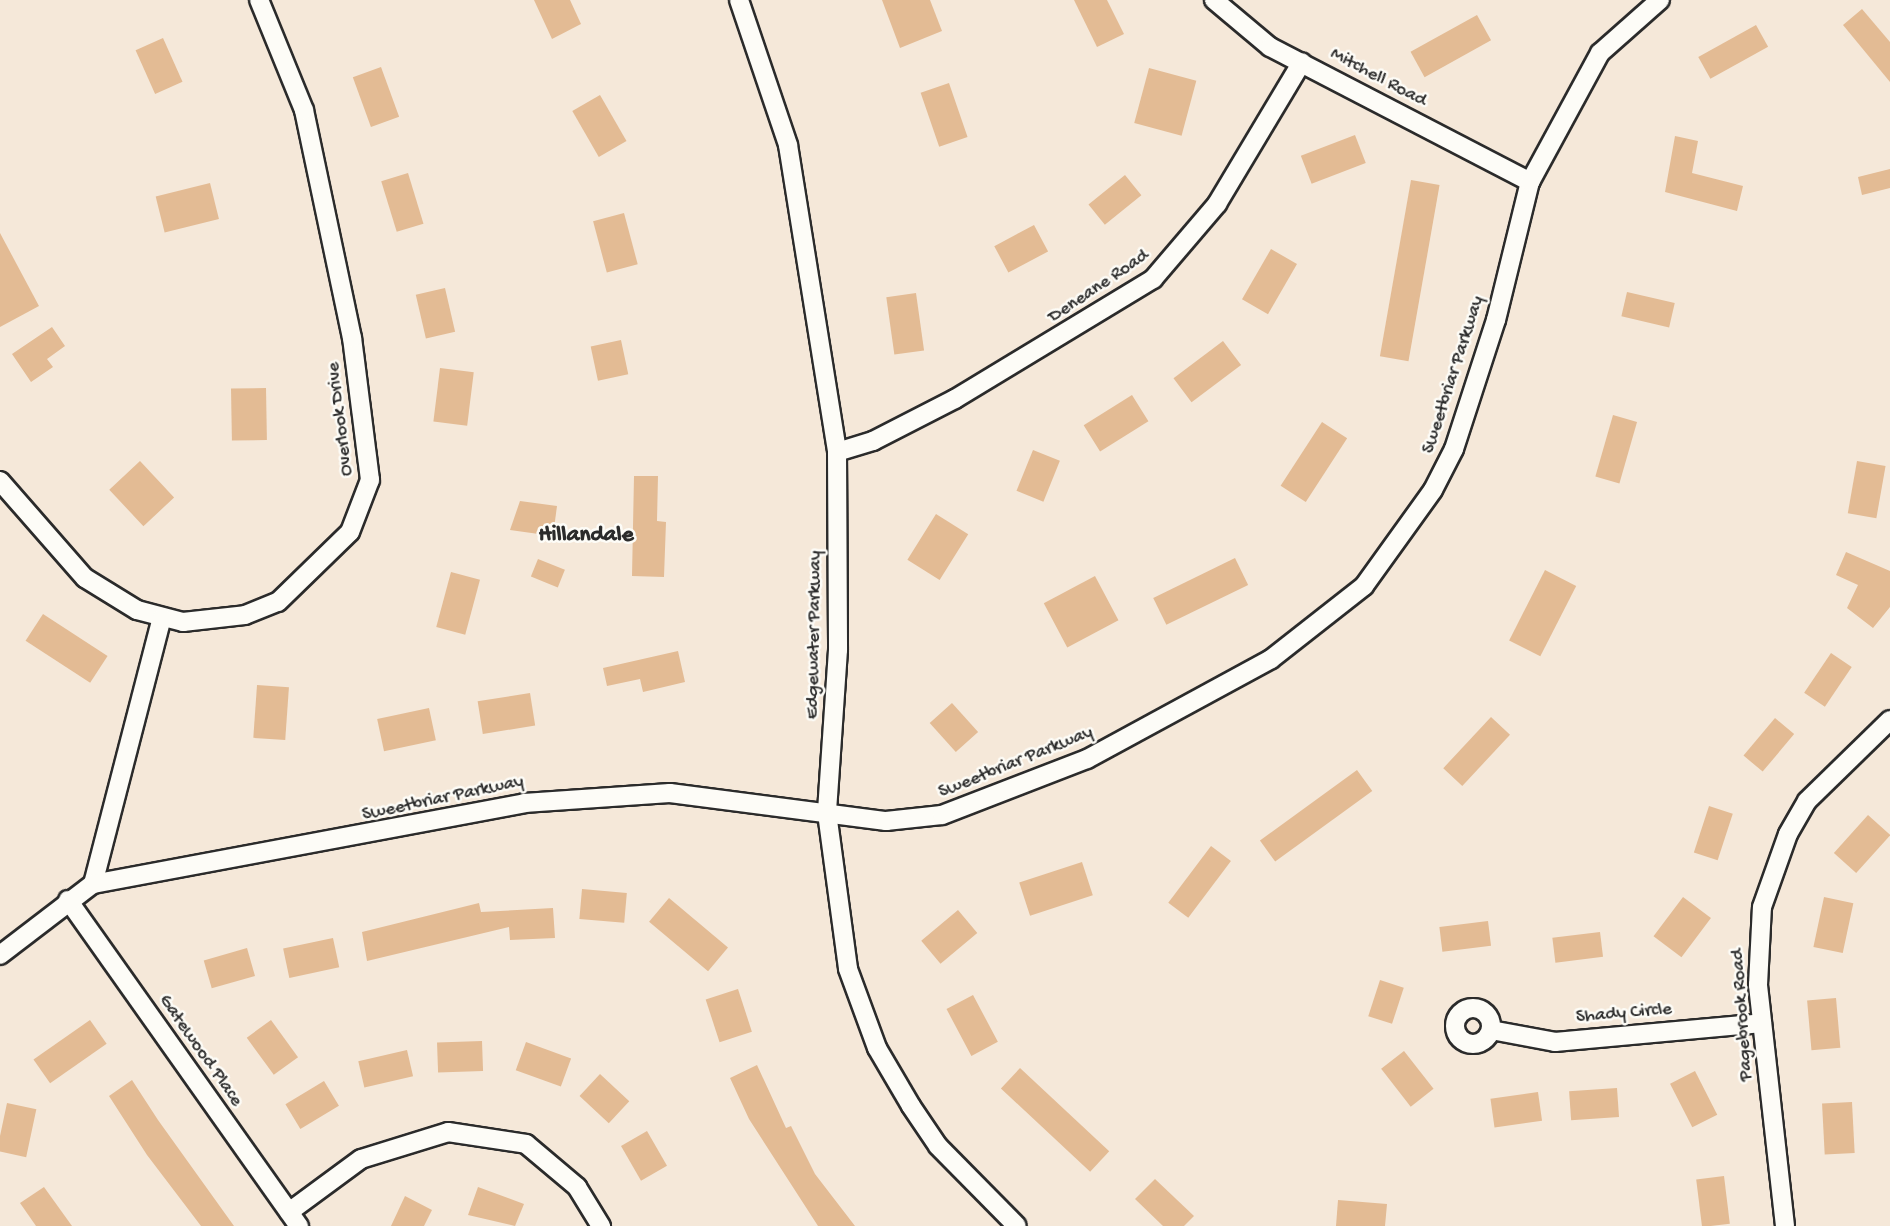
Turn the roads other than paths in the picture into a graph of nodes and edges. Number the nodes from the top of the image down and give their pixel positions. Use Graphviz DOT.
graph roads {
  1 [pos="258,0"];
  2 [pos="739,0"];
  3 [pos="1214,0"];
  4 [pos="1660,0"];
  5 [pos="1302,62"];
  6 [pos="1530,182"];
  7 [pos="837,452"];
  8 [pos="0,481"];
  9 [pos="162,618"];
  10 [pos="1890,720"];
  11 [pos="827,813"];
  12 [pos="93,884"];
  13 [pos="68,900"];
  14 [pos="0,955"];
  15 [pos="1762,1023"];
  16 [pos="1491,1030"];
  17 [pos="294,1219"];
  18 [pos="601,1226"];
  19 [pos="1017,1226"];
  20 [pos="1785,1226"];
  1 -- 9 [label="street, Overlook Drive"];
  2 -- 7 [label="street, Edgewater Parkway"];
  3 -- 5 [label="street, Mitchell Road"];
  4 -- 6 [label="street, Sweetbriar Parkway"];
  5 -- 6 [label="street, Mitchell Road"];
  5 -- 7 [label="street, Deneane Road"];
  6 -- 11 [label="street, Sweetbriar Parkway"];
  7 -- 11 [label="street, Edgewater Parkway"];
  8 -- 9 [label="street, Overlook Drive"];
  9 -- 12 [label="street"];
  10 -- 15 [label="street, Pagebrook Road"];
  11 -- 12 [label="street, Sweetbriar Parkway"];
  11 -- 19 [label="street, Edgewater Parkway"];
  12 -- 13 [label="street, Sweetbriar Parkway"];
  13 -- 14 [label="street, Sweetbriar Parkway"];
  13 -- 17 [label="street, Gatewood Place"];
  15 -- 16 [label="street, Shady Circle"];
  15 -- 20 [label="street, Pagebrook Road"];
  17 -- 18 [label="street"];
}
